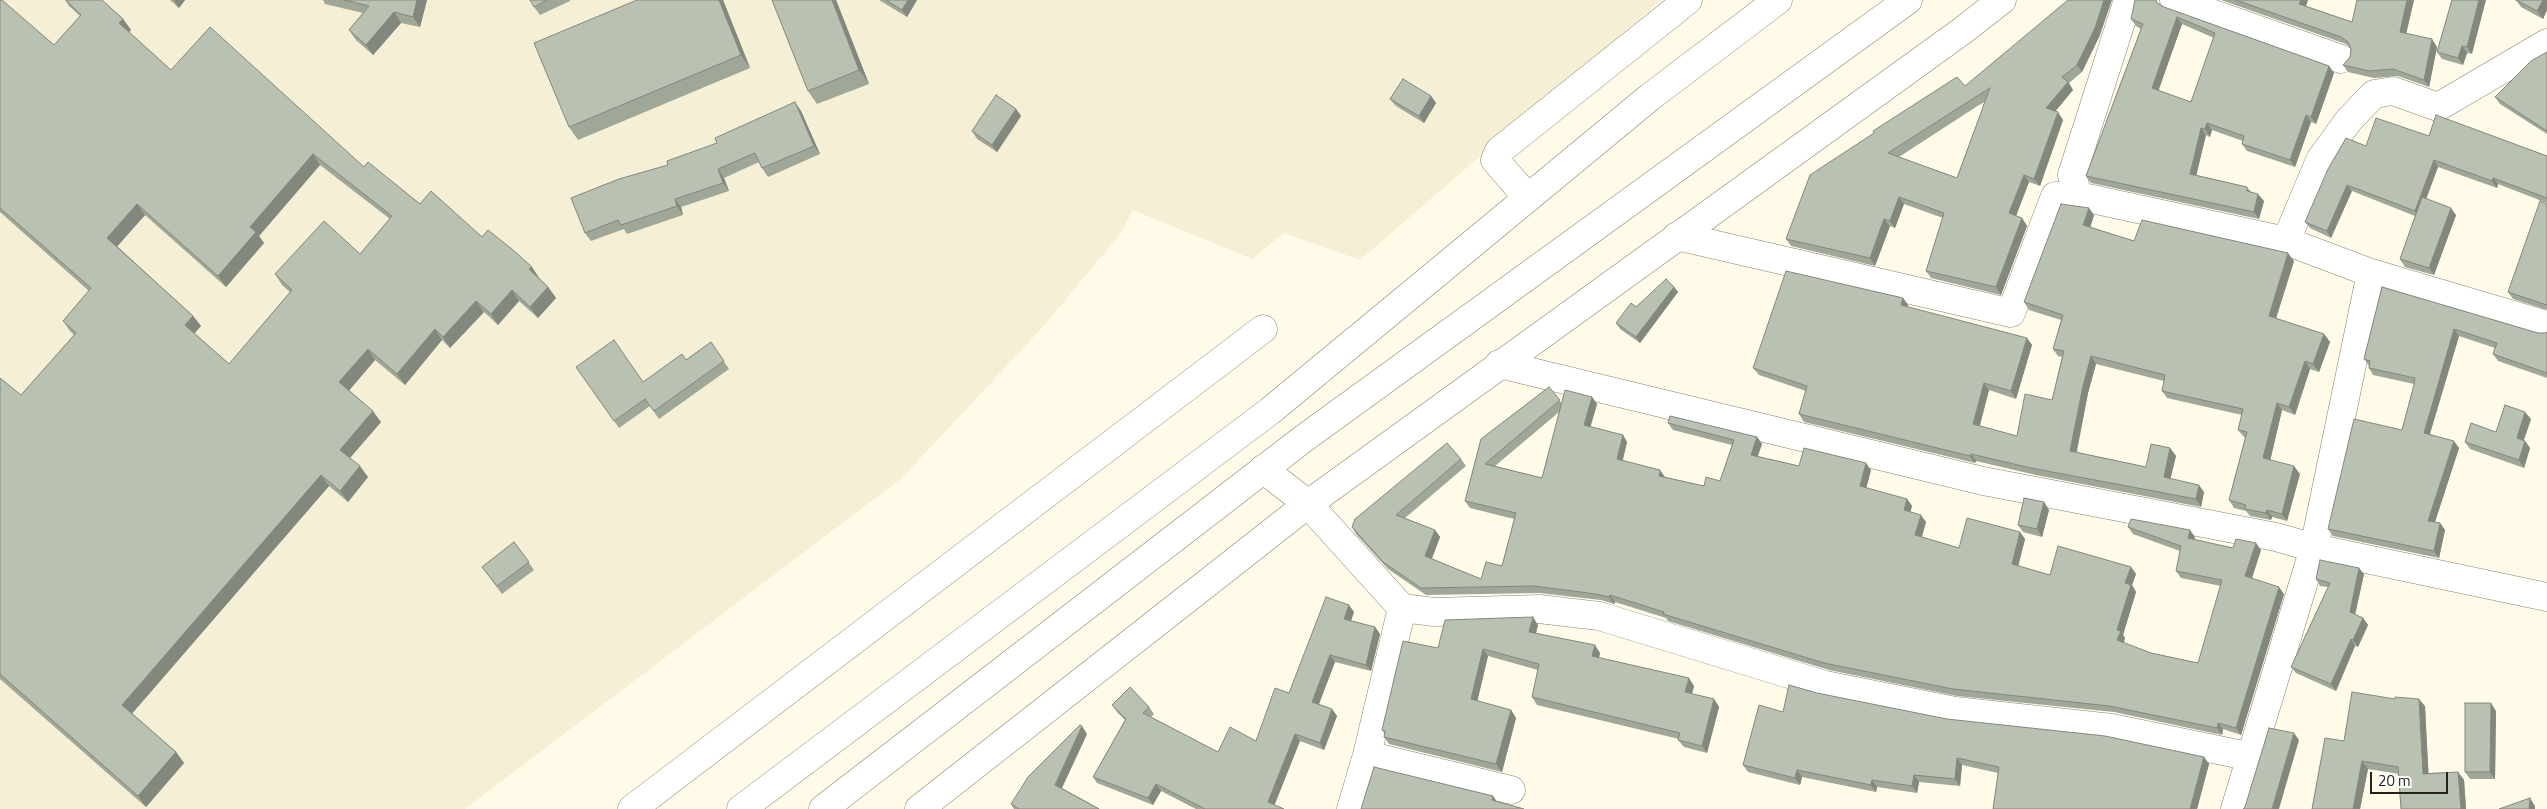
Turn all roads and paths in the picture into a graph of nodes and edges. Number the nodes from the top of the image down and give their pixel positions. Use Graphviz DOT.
graph roads {
  1 [pos="1688,0"];
  2 [pos="1778,0"];
  3 [pos="1908,0"];
  4 [pos="2002,0"];
  5 [pos="2128,0"];
  6 [pos="2174,0"];
  7 [pos="2547,43"];
  8 [pos="2341,58"];
  9 [pos="2078,196"];
  10 [pos="1528,198"];
  11 [pos="1677,236"];
  12 [pos="2286,240"];
  13 [pos="2371,273"];
  14 [pos="2547,325"];
  15 [pos="1263,329"];
  16 [pos="1499,364"];
  17 [pos="1263,469"];
  18 [pos="1308,504"];
  19 [pos="2314,548"];
  20 [pos="2547,597"];
  21 [pos="1402,608"];
  22 [pos="1367,755"];
  23 [pos="2252,757"];
  24 [pos="1511,790"];
  25 [pos="632,809"];
  26 [pos="742,809"];
  27 [pos="823,809"];
  28 [pos="919,809"];
  29 [pos="1351,809"];
  30 [pos="2235,809"];
  1 -- 10 [label="street"];
  2 -- 10 [label="street"];
  3 -- 17 [label="street"];
  4 -- 11 [label="street"];
  5 -- 9 [label="street"];
  6 -- 8 [label="street"];
  7 -- 12 [label="street"];
  9 -- 11 [label="street"];
  9 -- 12 [label="street"];
  10 -- 26 [label="street"];
  11 -- 16 [label="street"];
  12 -- 13 [label="street"];
  13 -- 14 [label="street"];
  13 -- 19 [label="street"];
  15 -- 25 [label="street"];
  16 -- 18 [label="street"];
  16 -- 19 [label="street"];
  17 -- 18 [label="street"];
  17 -- 27 [label="street"];
  18 -- 21 [label="street"];
  18 -- 28 [label="street"];
  19 -- 20 [label="street"];
  19 -- 23 [label="street"];
  21 -- 22 [label="street"];
  21 -- 23 [label="street"];
  22 -- 24 [label="street"];
  22 -- 29 [label="street"];
  23 -- 30 [label="street"];
}
